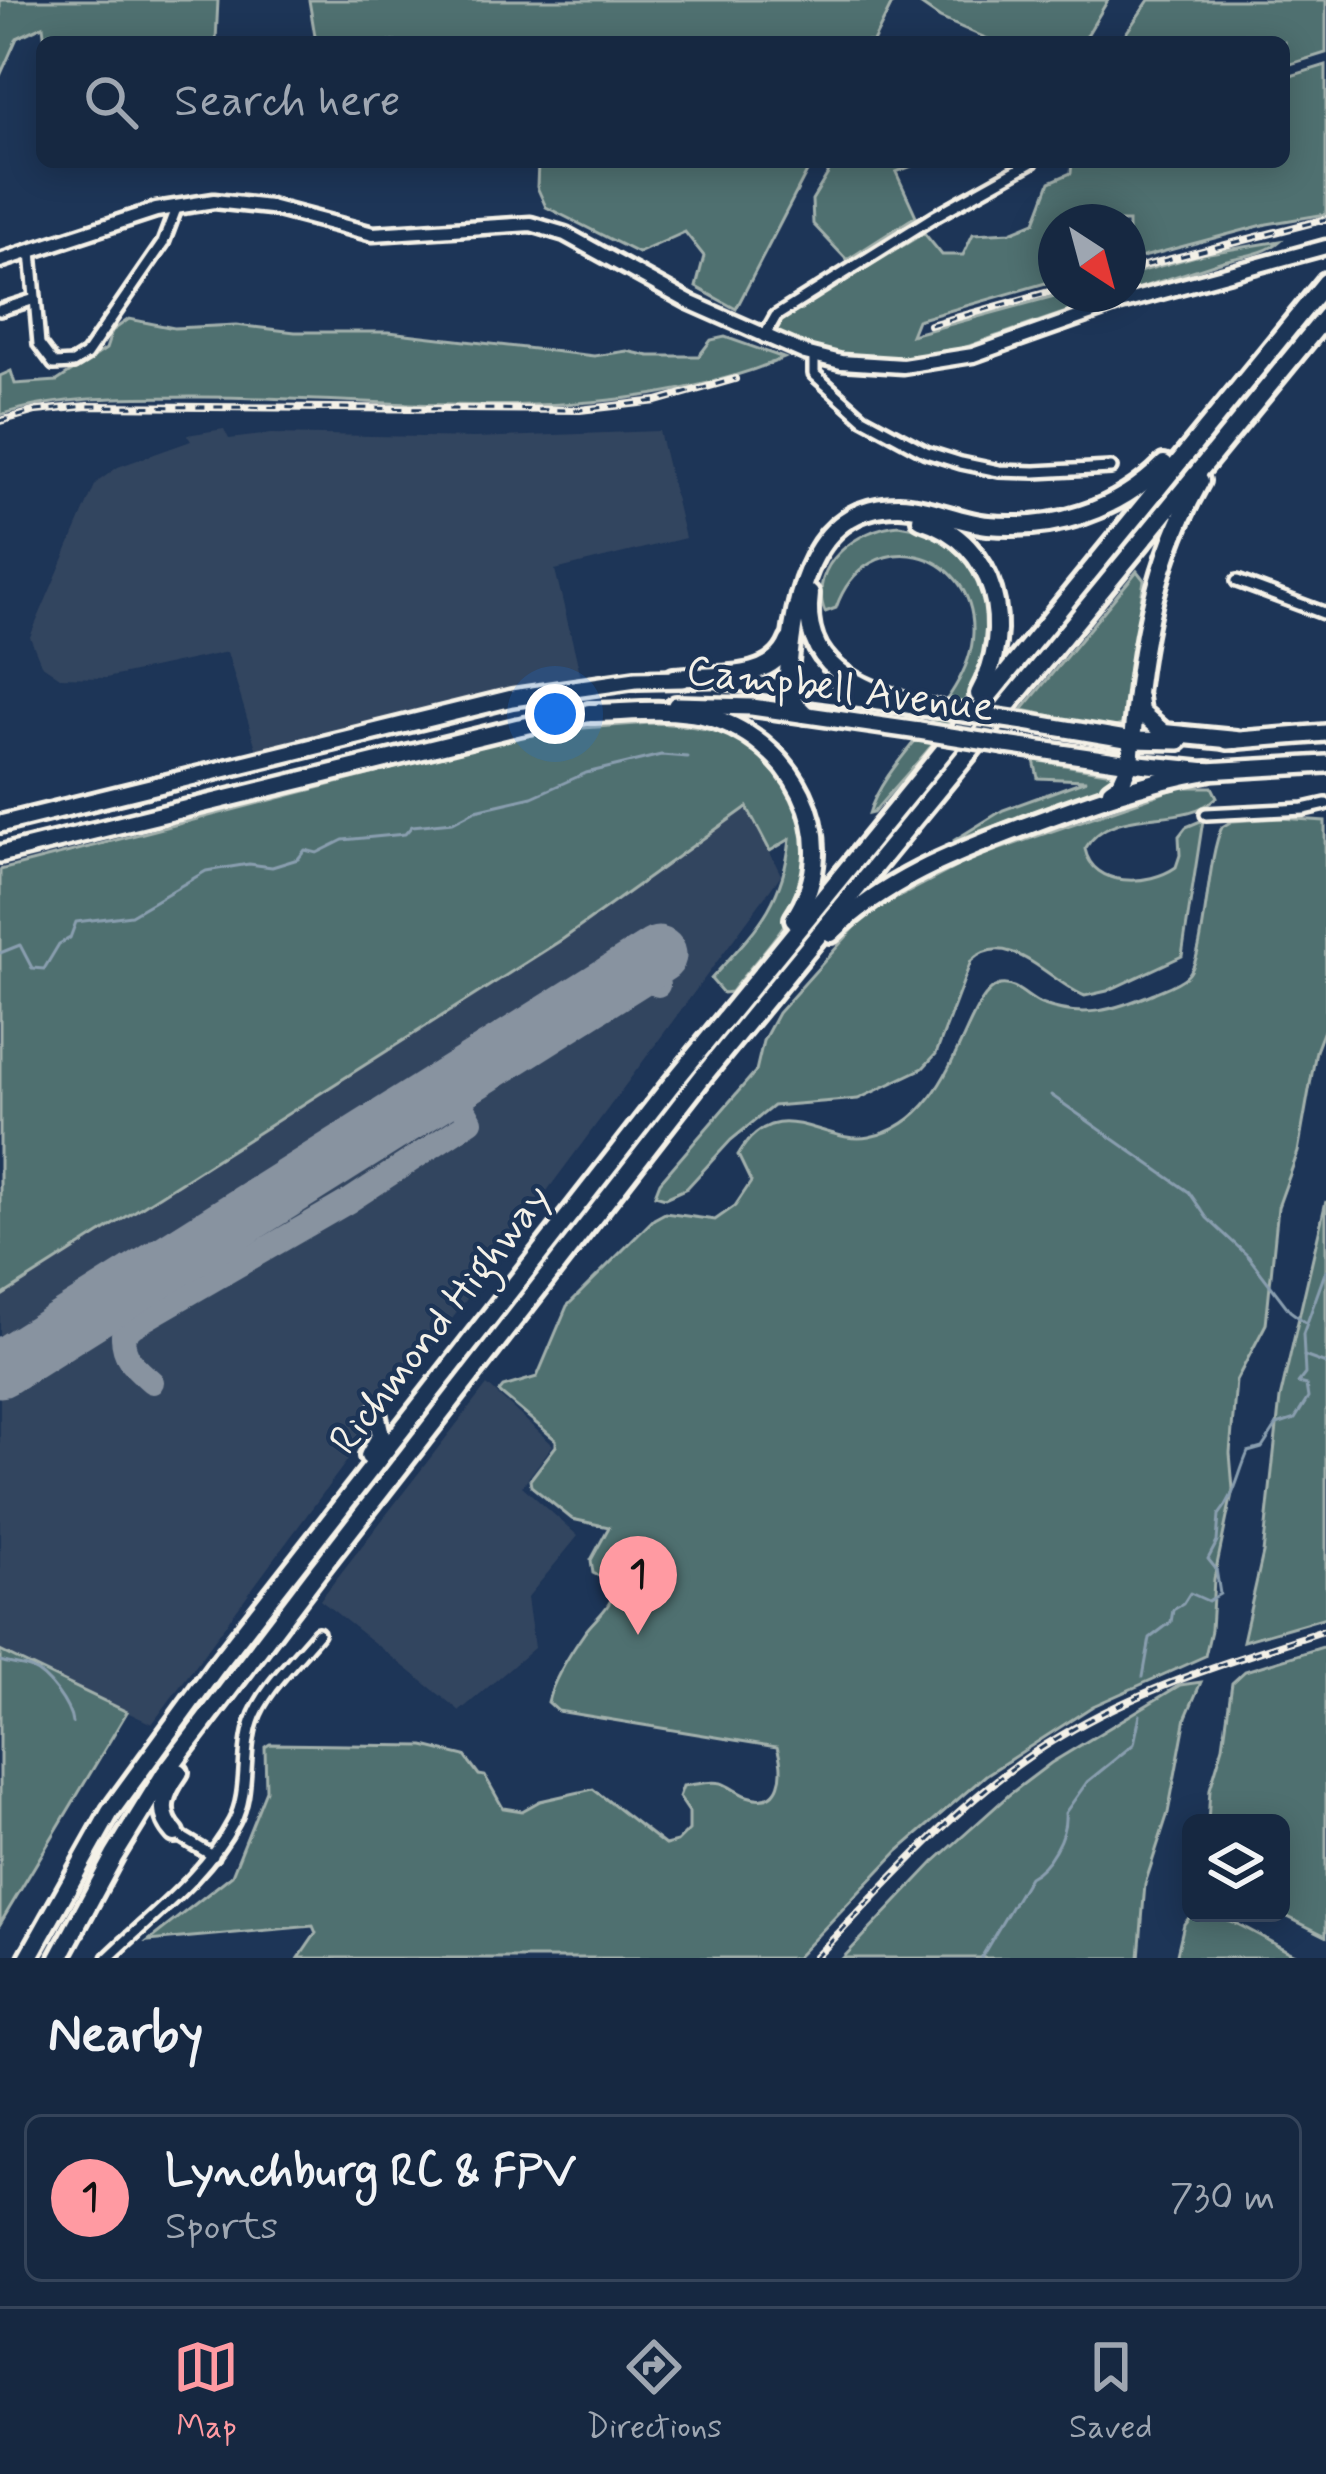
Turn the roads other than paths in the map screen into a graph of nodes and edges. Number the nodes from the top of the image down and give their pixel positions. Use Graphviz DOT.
graph roads {
  1 [pos="1021,168"];
  2 [pos="178,205"];
  3 [pos="1326,248"];
  4 [pos="31,251"];
  5 [pos="0,261"];
  6 [pos="1326,283"];
  7 [pos="35,298"];
  8 [pos="0,310"];
  9 [pos="1326,316"];
  10 [pos="764,337"];
  11 [pos="814,356"];
  12 [pos="1280,372"];
  13 [pos="1252,373"];
  14 [pos="1111,468"];
  15 [pos="1237,581"];
  16 [pos="1326,614"];
  17 [pos="794,628"];
  18 [pos="674,678"];
  19 [pos="787,686"];
  20 [pos="1137,687"];
  21 [pos="914,706"];
  22 [pos="589,713"];
  23 [pos="805,714"];
  24 [pos="1326,733"];
  25 [pos="1132,740"];
  26 [pos="1236,740"];
  27 [pos="944,750"];
  28 [pos="1130,763"];
  29 [pos="1326,764"];
  30 [pos="1208,771"];
  31 [pos="1326,804"];
  32 [pos="1055,814"];
  33 [pos="1206,814"];
  34 [pos="0,824"];
  35 [pos="0,854"];
  36 [pos="760,974"];
  37 [pos="744,1025"];
  38 [pos="424,1401"];
  39 [pos="319,1570"];
  40 [pos="318,1633"];
  41 [pos="239,1637"];
  42 [pos="175,1833"];
  43 [pos="213,1856"];
  44 [pos="97,1886"];
  45 [pos="28,1958"];
  46 [pos="59,1958"];
  47 [pos="108,1958"];
  1 -- 10 [label="street"];
  2 -- 4 [label="street"];
  2 -- 7 [label="street"];
  2 -- 10 [label="street"];
  3 -- 11 [label="street"];
  4 -- 5 [label="street"];
  4 -- 7 [label="street"];
  6 -- 13 [label="highway"];
  7 -- 8 [label="street"];
  9 -- 12 [label="highway"];
  10 -- 11 [label="street"];
  11 -- 14 [label="street"];
  12 -- 20 [label="highway"];
  12 -- 37 [label="highway"];
  13 -- 17 [label="highway"];
  13 -- 27 [label="highway"];
  15 -- 16 [label="street"];
  17 -- 18 [label="highway"];
  17 -- 19 [label="highway"];
  18 -- 19 [label="main road, Campbell Avenue"];
  18 -- 34 [label="main road, Campbell Avenue"];
  19 -- 21 [label="main road, Campbell Avenue"];
  19 -- 23 [label="highway"];
  20 -- 25 [label="highway"];
  20 -- 26 [label="highway"];
  21 -- 25 [label="main road, Campbell Avenue, bridge"];
  21 -- 27 [label="highway"];
  22 -- 23 [label="main road, Campbell Avenue"];
  22 -- 35 [label="main road, Campbell Avenue"];
  22 -- 36 [label="highway"];
  23 -- 28 [label="main road, Campbell Avenue, bridge"];
  24 -- 26 [label="main road, Campbell Avenue"];
  25 -- 26 [label="main road, Campbell Avenue"];
  25 -- 28 [label="highway"];
  27 -- 36 [label="highway, Richmond Highway"];
  28 -- 30 [label="main road, Campbell Avenue"];
  28 -- 32 [label="highway"];
  29 -- 30 [label="main road, Campbell Avenue"];
  30 -- 32 [label="highway"];
  31 -- 33 [label="street"];
  32 -- 37 [label="highway"];
  36 -- 38 [label="highway, Richmond Highway"];
  37 -- 39 [label="highway, Richmond Highway"];
  38 -- 41 [label="highway, Richmond Highway"];
  38 -- 41 [label="highway"];
  39 -- 42 [label="highway"];
  39 -- 44 [label="highway, Richmond Highway"];
  40 -- 43 [label="street"];
  41 -- 45 [label="highway, Richmond Highway"];
  42 -- 43 [label="street"];
  42 -- 44 [label="highway"];
  43 -- 47 [label="street"];
  44 -- 46 [label="highway, Richmond Highway"];
}
